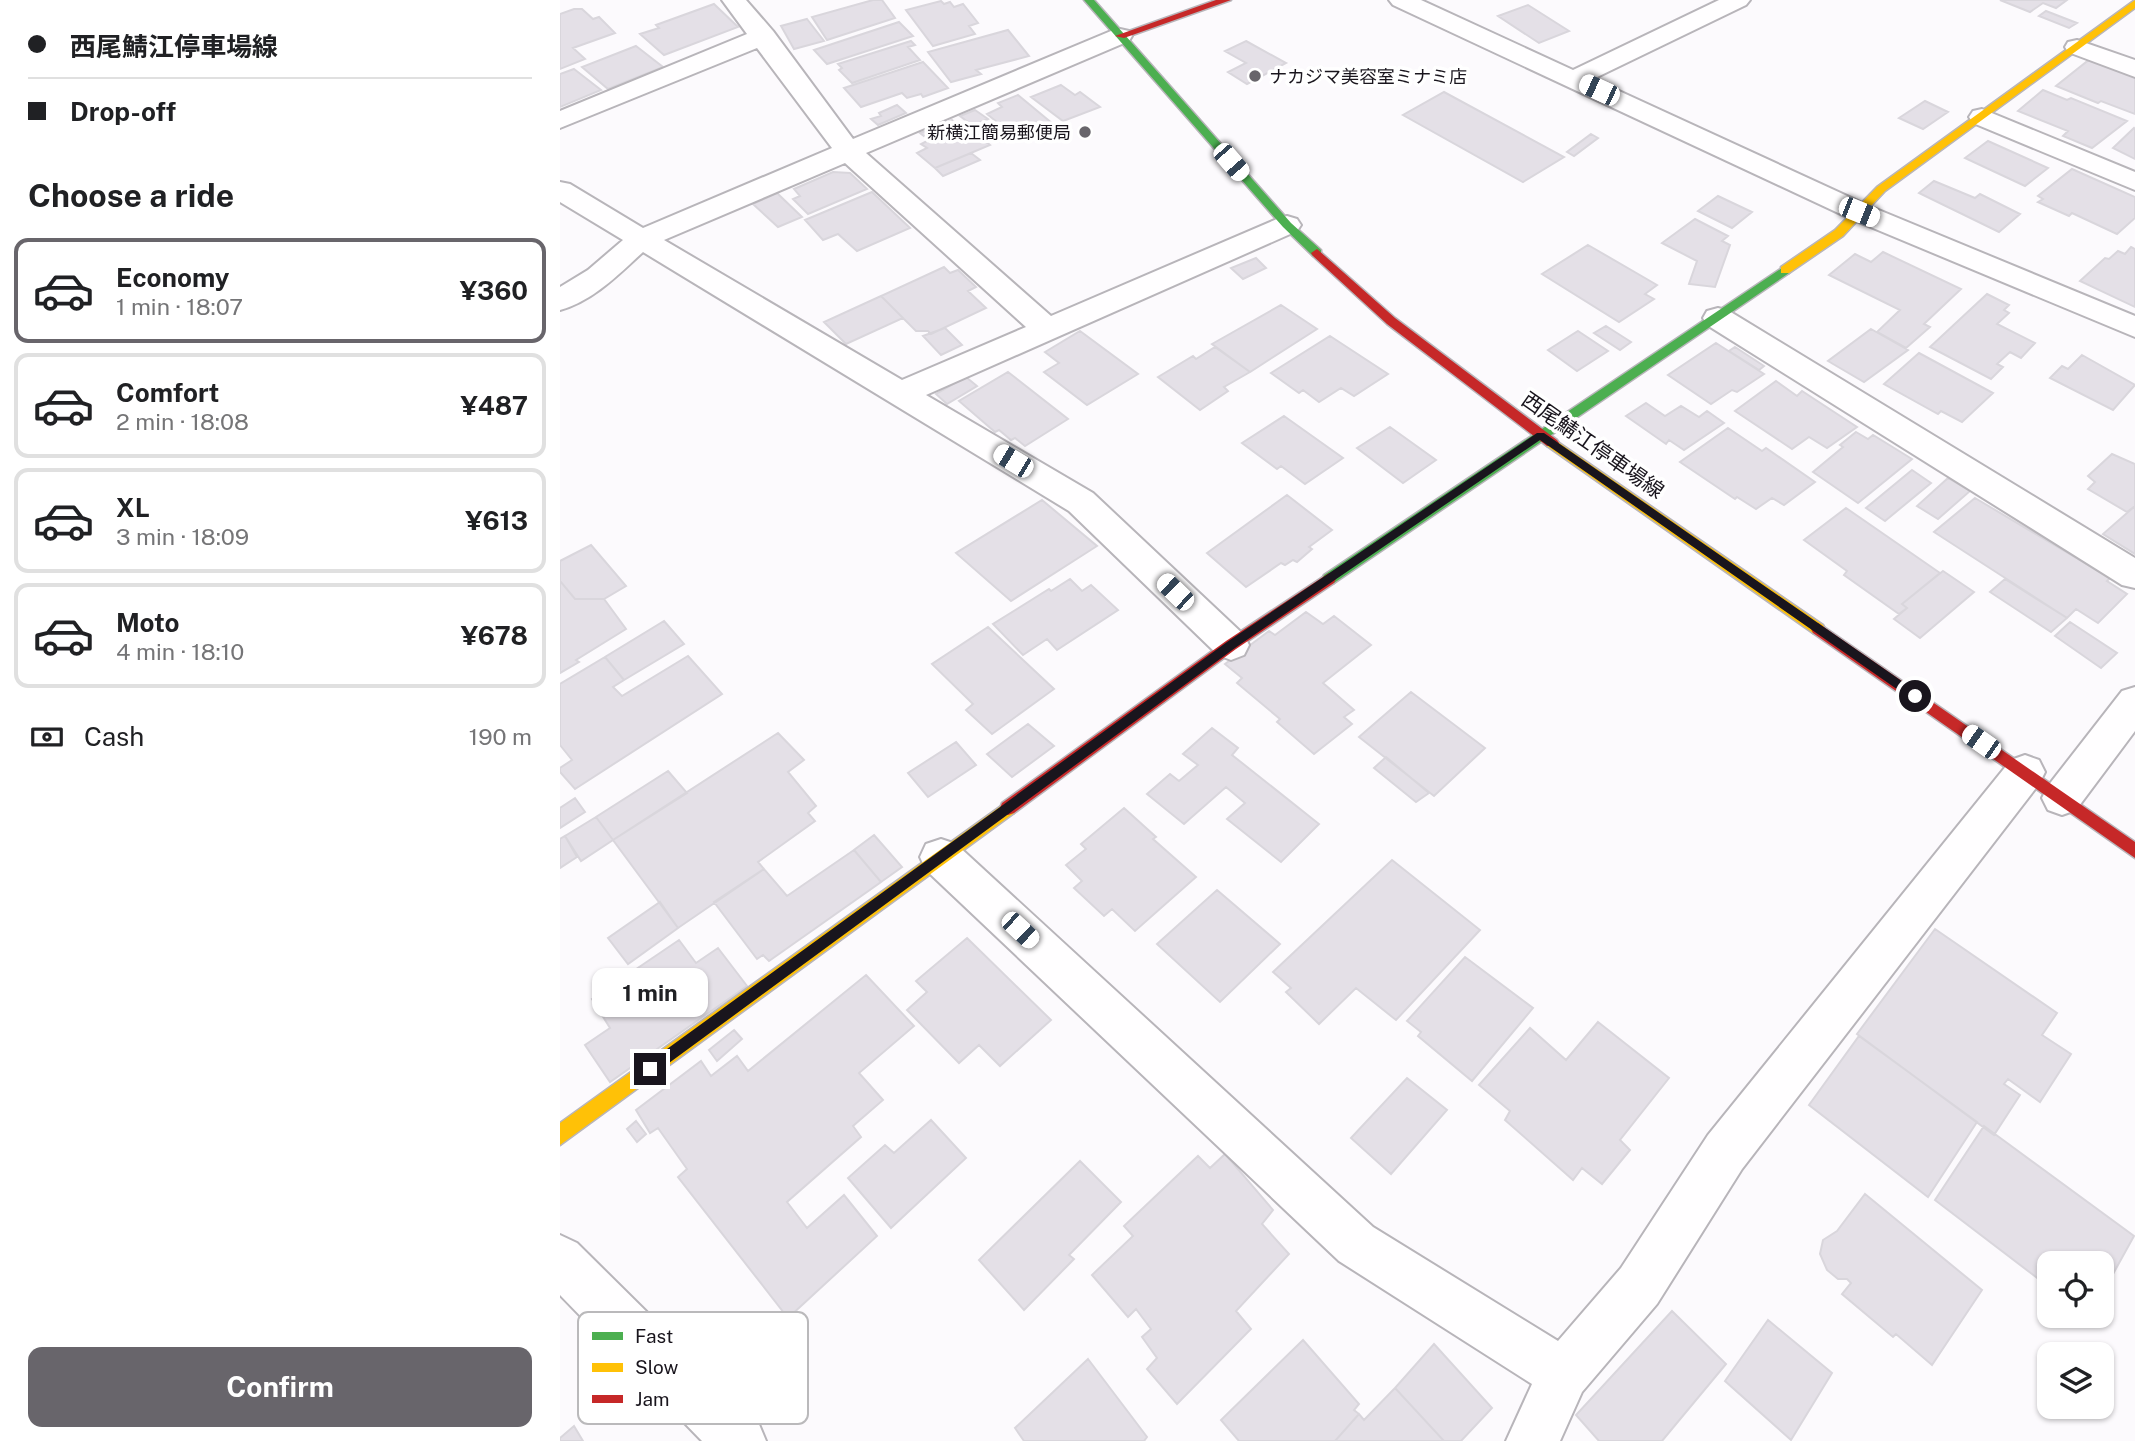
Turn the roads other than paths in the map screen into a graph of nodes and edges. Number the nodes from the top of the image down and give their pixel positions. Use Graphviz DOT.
graph roads {
  1 [pos="734,0"];
  2 [pos="1089,0"];
  3 [pos="1227,0"];
  4 [pos="1401,0"];
  5 [pos="1738,0"];
  6 [pos="2135,3"];
  7 [pos="764,36"];
  8 [pos="1120,36"];
  9 [pos="2077,47"];
  10 [pos="2135,69"];
  11 [pos="1574,79"];
  12 [pos="1982,117"];
  13 [pos="560,120"];
  14 [pos="849,152"];
  15 [pos="2135,183"];
  16 [pos="560,190"];
  17 [pos="1859,212"];
  18 [pos="1287,225"];
  19 [pos="641,239"];
  20 [pos="560,300"];
  21 [pos="1717,318"];
  22 [pos="2135,327"];
  23 [pos="1047,329"];
  24 [pos="900,394"];
  25 [pos="1541,435"];
  26 [pos="2135,575"];
  27 [pos="1231,645"];
  28 [pos="2135,702"];
  29 [pos="2025,772"];
  30 [pos="2062,798"];
  31 [pos="2135,851"];
  32 [pos="941,857"];
  33 [pos="560,1135"];
  34 [pos="560,1260"];
  35 [pos="611,1312"];
  36 [pos="1564,1374"];
  37 [pos="722,1424"];
  38 [pos="739,1441"];
  39 [pos="1533,1441"];
  1 -- 7 [label="street"];
  2 -- 8 [label="street, 西尾鯖江停車場線"];
  3 -- 8 [label="street"];
  4 -- 11 [label="street"];
  5 -- 11 [label="street"];
  6 -- 9 [label="street"];
  7 -- 13 [label="street"];
  7 -- 14 [label="street"];
  8 -- 14 [label="street"];
  8 -- 18 [label="street, 西尾鯖江停車場線"];
  9 -- 10 [label="street"];
  9 -- 12 [label="street"];
  11 -- 17 [label="street"];
  12 -- 15 [label="street"];
  12 -- 17 [label="street"];
  14 -- 19 [label="street"];
  14 -- 23 [label="street"];
  16 -- 19 [label="street"];
  17 -- 21 [label="street"];
  17 -- 22 [label="street"];
  18 -- 23 [label="street"];
  18 -- 25 [label="street, 西尾鯖江停車場線"];
  19 -- 20 [label="street"];
  19 -- 24 [label="street"];
  21 -- 25 [label="street"];
  21 -- 26 [label="street"];
  23 -- 24 [label="street"];
  24 -- 27 [label="street"];
  25 -- 27 [label="street"];
  25 -- 29 [label="street, 西尾鯖江停車場線"];
  27 -- 32 [label="street"];
  28 -- 30 [label="street"];
  29 -- 30 [label="street, 西尾鯖江停車場線"];
  29 -- 36 [label="street"];
  30 -- 31 [label="street, 西尾鯖江停車場線"];
  32 -- 33 [label="street"];
  32 -- 36 [label="street"];
  34 -- 35 [label="street"];
  36 -- 39 [label="street"];
  37 -- 38 [label="street"];
}
